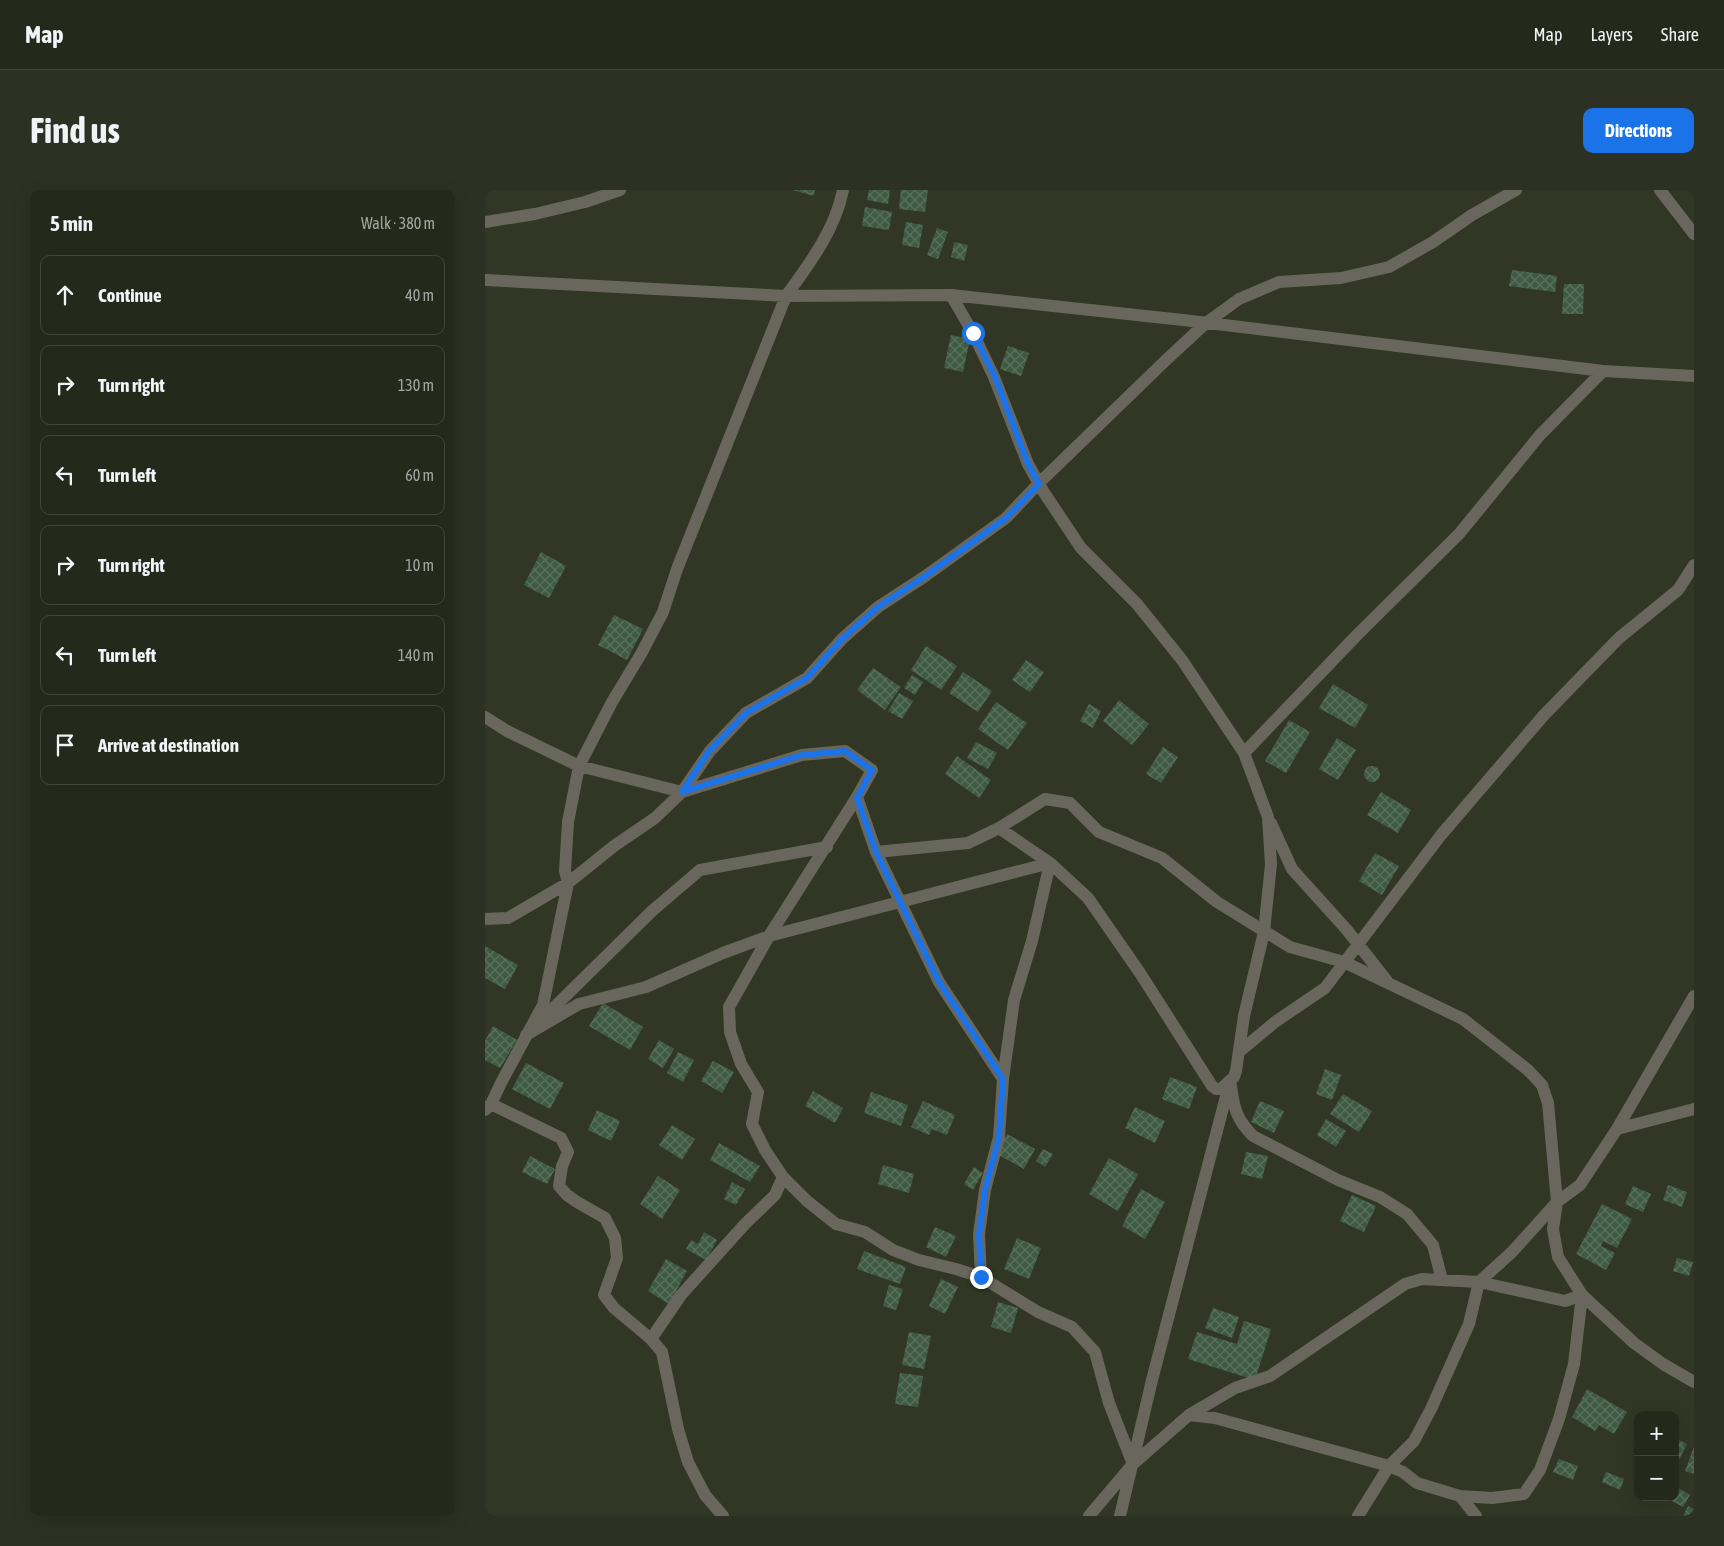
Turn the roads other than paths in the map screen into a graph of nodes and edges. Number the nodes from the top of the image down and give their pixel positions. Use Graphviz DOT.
graph roads {
  1 [pos="620,190"];
  2 [pos="843,190"];
  3 [pos="1516,190"];
  4 [pos="1659,190"];
  5 [pos="485,222"];
  6 [pos="1694,234"];
  7 [pos="485,280"];
  8 [pos="951,295"];
  9 [pos="786,296"];
  10 [pos="1206,323"];
  11 [pos="1603,370"];
  12 [pos="1694,376"];
  13 [pos="1039,484"];
  14 [pos="1694,565"];
  15 [pos="485,717"];
  16 [pos="1244,753"];
  17 [pos="579,766"];
  18 [pos="682,792"];
  19 [pos="857,798"];
  20 [pos="1267,817"];
  21 [pos="999,828"];
  22 [pos="827,847"];
  23 [pos="876,852"];
  24 [pos="1050,863"];
  25 [pos="568,883"];
  26 [pos="902,903"];
  27 [pos="485,919"];
  28 [pos="1264,932"];
  29 [pos="769,936"];
  30 [pos="1359,946"];
  31 [pos="1344,962"];
  32 [pos="1389,983"];
  33 [pos="1694,996"];
  34 [pos="526,1035"];
  35 [pos="1239,1052"];
  36 [pos="1003,1079"];
  37 [pos="1230,1081"];
  38 [pos="488,1107"];
  39 [pos="1694,1108"];
  40 [pos="1617,1129"];
  41 [pos="783,1177"];
  42 [pos="1557,1202"];
  43 [pos="981,1277"];
  44 [pos="1442,1280"];
  45 [pos="1479,1282"];
  46 [pos="1582,1295"];
  47 [pos="651,1339"];
  48 [pos="1694,1382"];
  49 [pos="1189,1416"];
  50 [pos="1133,1464"];
  51 [pos="1389,1466"];
  52 [pos="705,1495"];
  53 [pos="1461,1496"];
  54 [pos="710,1516"];
  55 [pos="723,1516"];
  56 [pos="1089,1516"];
  57 [pos="1120,1516"];
  58 [pos="1358,1516"];
  59 [pos="1476,1516"];
  1 -- 5 [label="street"];
  2 -- 9 [label="street"];
  3 -- 10 [label="street"];
  4 -- 6 [label="street"];
  7 -- 9 [label="street"];
  8 -- 9 [label="street"];
  8 -- 10 [label="street"];
  8 -- 13 [label="street"];
  9 -- 17 [label="street"];
  10 -- 11 [label="street"];
  10 -- 13 [label="street"];
  11 -- 12 [label="street"];
  11 -- 16 [label="street"];
  13 -- 16 [label="street"];
  13 -- 18 [label="street"];
  14 -- 30 [label="street"];
  15 -- 17 [label="street"];
  16 -- 20 [label="street"];
  17 -- 18 [label="street"];
  17 -- 25 [label="street"];
  18 -- 19 [label="street"];
  18 -- 25 [label="street"];
  19 -- 22 [label="street"];
  19 -- 23 [label="street"];
  20 -- 28 [label="street"];
  20 -- 30 [label="street"];
  21 -- 23 [label="street"];
  21 -- 24 [label="street"];
  21 -- 28 [label="street"];
  22 -- 29 [label="street"];
  22 -- 34 [label="street"];
  23 -- 26 [label="street"];
  24 -- 26 [label="street"];
  24 -- 36 [label="street"];
  24 -- 37 [label="street"];
  25 -- 27 [label="street"];
  25 -- 34 [label="street"];
  26 -- 29 [label="street"];
  26 -- 36 [label="street"];
  28 -- 31 [label="street"];
  28 -- 35 [label="street"];
  29 -- 34 [label="street"];
  29 -- 41 [label="street"];
  30 -- 31 [label="street"];
  30 -- 32 [label="street"];
  31 -- 32 [label="street"];
  31 -- 35 [label="street"];
  32 -- 42 [label="street"];
  33 -- 40 [label="street"];
  34 -- 38 [label="street"];
  35 -- 37 [label="street"];
  36 -- 43 [label="street"];
  37 -- 44 [label="street"];
  37 -- 50 [label="street"];
  38 -- 47 [label="street"];
  39 -- 40 [label="street"];
  40 -- 42 [label="street"];
  41 -- 43 [label="street"];
  41 -- 47 [label="street"];
  42 -- 45 [label="street"];
  42 -- 46 [label="street"];
  43 -- 50 [label="street"];
  44 -- 45 [label="street"];
  44 -- 49 [label="street"];
  45 -- 46 [label="street"];
  45 -- 51 [label="street"];
  46 -- 48 [label="street"];
  46 -- 53 [label="street"];
  47 -- 52 [label="street"];
  49 -- 50 [label="street"];
  49 -- 51 [label="street"];
  50 -- 56 [label="street"];
  50 -- 57 [label="street"];
  51 -- 53 [label="street"];
  51 -- 58 [label="street"];
  52 -- 54 [label="street"];
  52 -- 55 [label="street"];
  53 -- 59 [label="street"];
}
